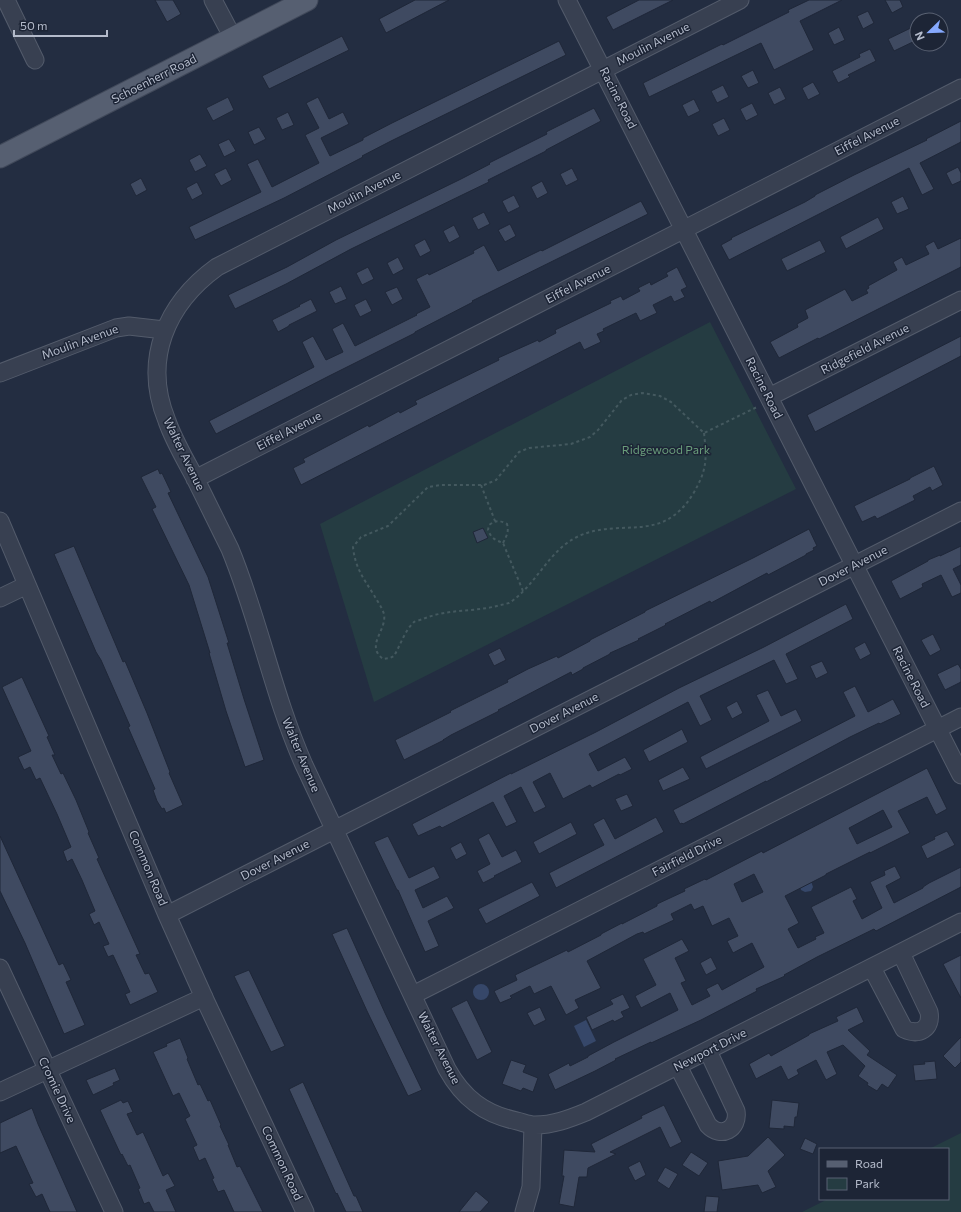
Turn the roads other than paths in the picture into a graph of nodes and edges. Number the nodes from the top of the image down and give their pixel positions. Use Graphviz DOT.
graph roads {
  1 [pos="6,0"];
  2 [pos="213,0"];
  3 [pos="307,0"];
  4 [pos="567,0"];
  5 [pos="740,0"];
  6 [pos="233,38"];
  7 [pos="35,60"];
  8 [pos="603,70"];
  9 [pos="961,88"];
  10 [pos="0,157"];
  11 [pos="685,229"];
  12 [pos="961,300"];
  13 [pos="164,330"];
  14 [pos="0,373"];
  15 [pos="763,402"];
  16 [pos="195,478"];
  17 [pos="961,511"];
  18 [pos="0,521"];
  19 [pos="854,565"];
  20 [pos="27,585"];
  21 [pos="0,598"];
  22 [pos="961,716"];
  23 [pos="937,728"];
  24 [pos="961,775"];
  25 [pos="334,829"];
  26 [pos="168,915"];
  27 [pos="961,922"];
  28 [pos="901,953"];
  29 [pos="0,968"];
  30 [pos="872,968"];
  31 [pos="413,995"];
  32 [pos="204,998"];
  33 [pos="708,1051"];
  34 [pos="678,1066"];
  35 [pos="47,1070"];
  36 [pos="0,1092"];
  37 [pos="534,1125"];
  38 [pos="114,1212"];
  39 [pos="305,1212"];
  40 [pos="524,1212"];
  1 -- 7 [label="street"];
  2 -- 6 [label="street"];
  3 -- 6 [label="main road, Schoenherr Road"];
  4 -- 8 [label="street, Racine Road"];
  5 -- 8 [label="street, Moulin Avenue"];
  6 -- 10 [label="main road, Schoenherr Road"];
  8 -- 11 [label="street, Racine Road"];
  8 -- 13 [label="street, Moulin Avenue"];
  9 -- 11 [label="street, Eiffel Avenue"];
  11 -- 15 [label="street, Racine Road"];
  11 -- 16 [label="street, Eiffel Avenue"];
  12 -- 15 [label="street, Ridgefield Avenue"];
  13 -- 14 [label="street, Moulin Avenue"];
  13 -- 16 [label="street, Walter Avenue"];
  15 -- 19 [label="street, Racine Road"];
  16 -- 25 [label="street, Walter Avenue"];
  17 -- 19 [label="street, Dover Avenue"];
  18 -- 20 [label="street, Common Road"];
  19 -- 23 [label="street, Racine Road"];
  19 -- 25 [label="street, Dover Avenue"];
  20 -- 21 [label="street"];
  20 -- 26 [label="street, Common Road"];
  22 -- 23 [label="street, Fairfield Drive"];
  23 -- 24 [label="street, Racine Road"];
  23 -- 31 [label="street, Fairfield Drive"];
  25 -- 26 [label="street, Dover Avenue"];
  25 -- 31 [label="street, Walter Avenue"];
  26 -- 32 [label="street, Common Road"];
  27 -- 28 [label="street, Newport Drive"];
  28 -- 30 [label="street, Newport Drive"];
  28 -- 30 [label="street"];
  29 -- 35 [label="street, Cromie Drive"];
  30 -- 33 [label="street, Newport Drive"];
  31 -- 37 [label="street, Walter Avenue"];
  32 -- 35 [label="street"];
  32 -- 39 [label="street, Common Road"];
  33 -- 34 [label="street, Newport Drive"];
  33 -- 34 [label="street"];
  34 -- 37 [label="street, Newport Drive"];
  35 -- 36 [label="street"];
  35 -- 38 [label="street, Cromie Drive"];
  37 -- 40 [label="street"];
}
